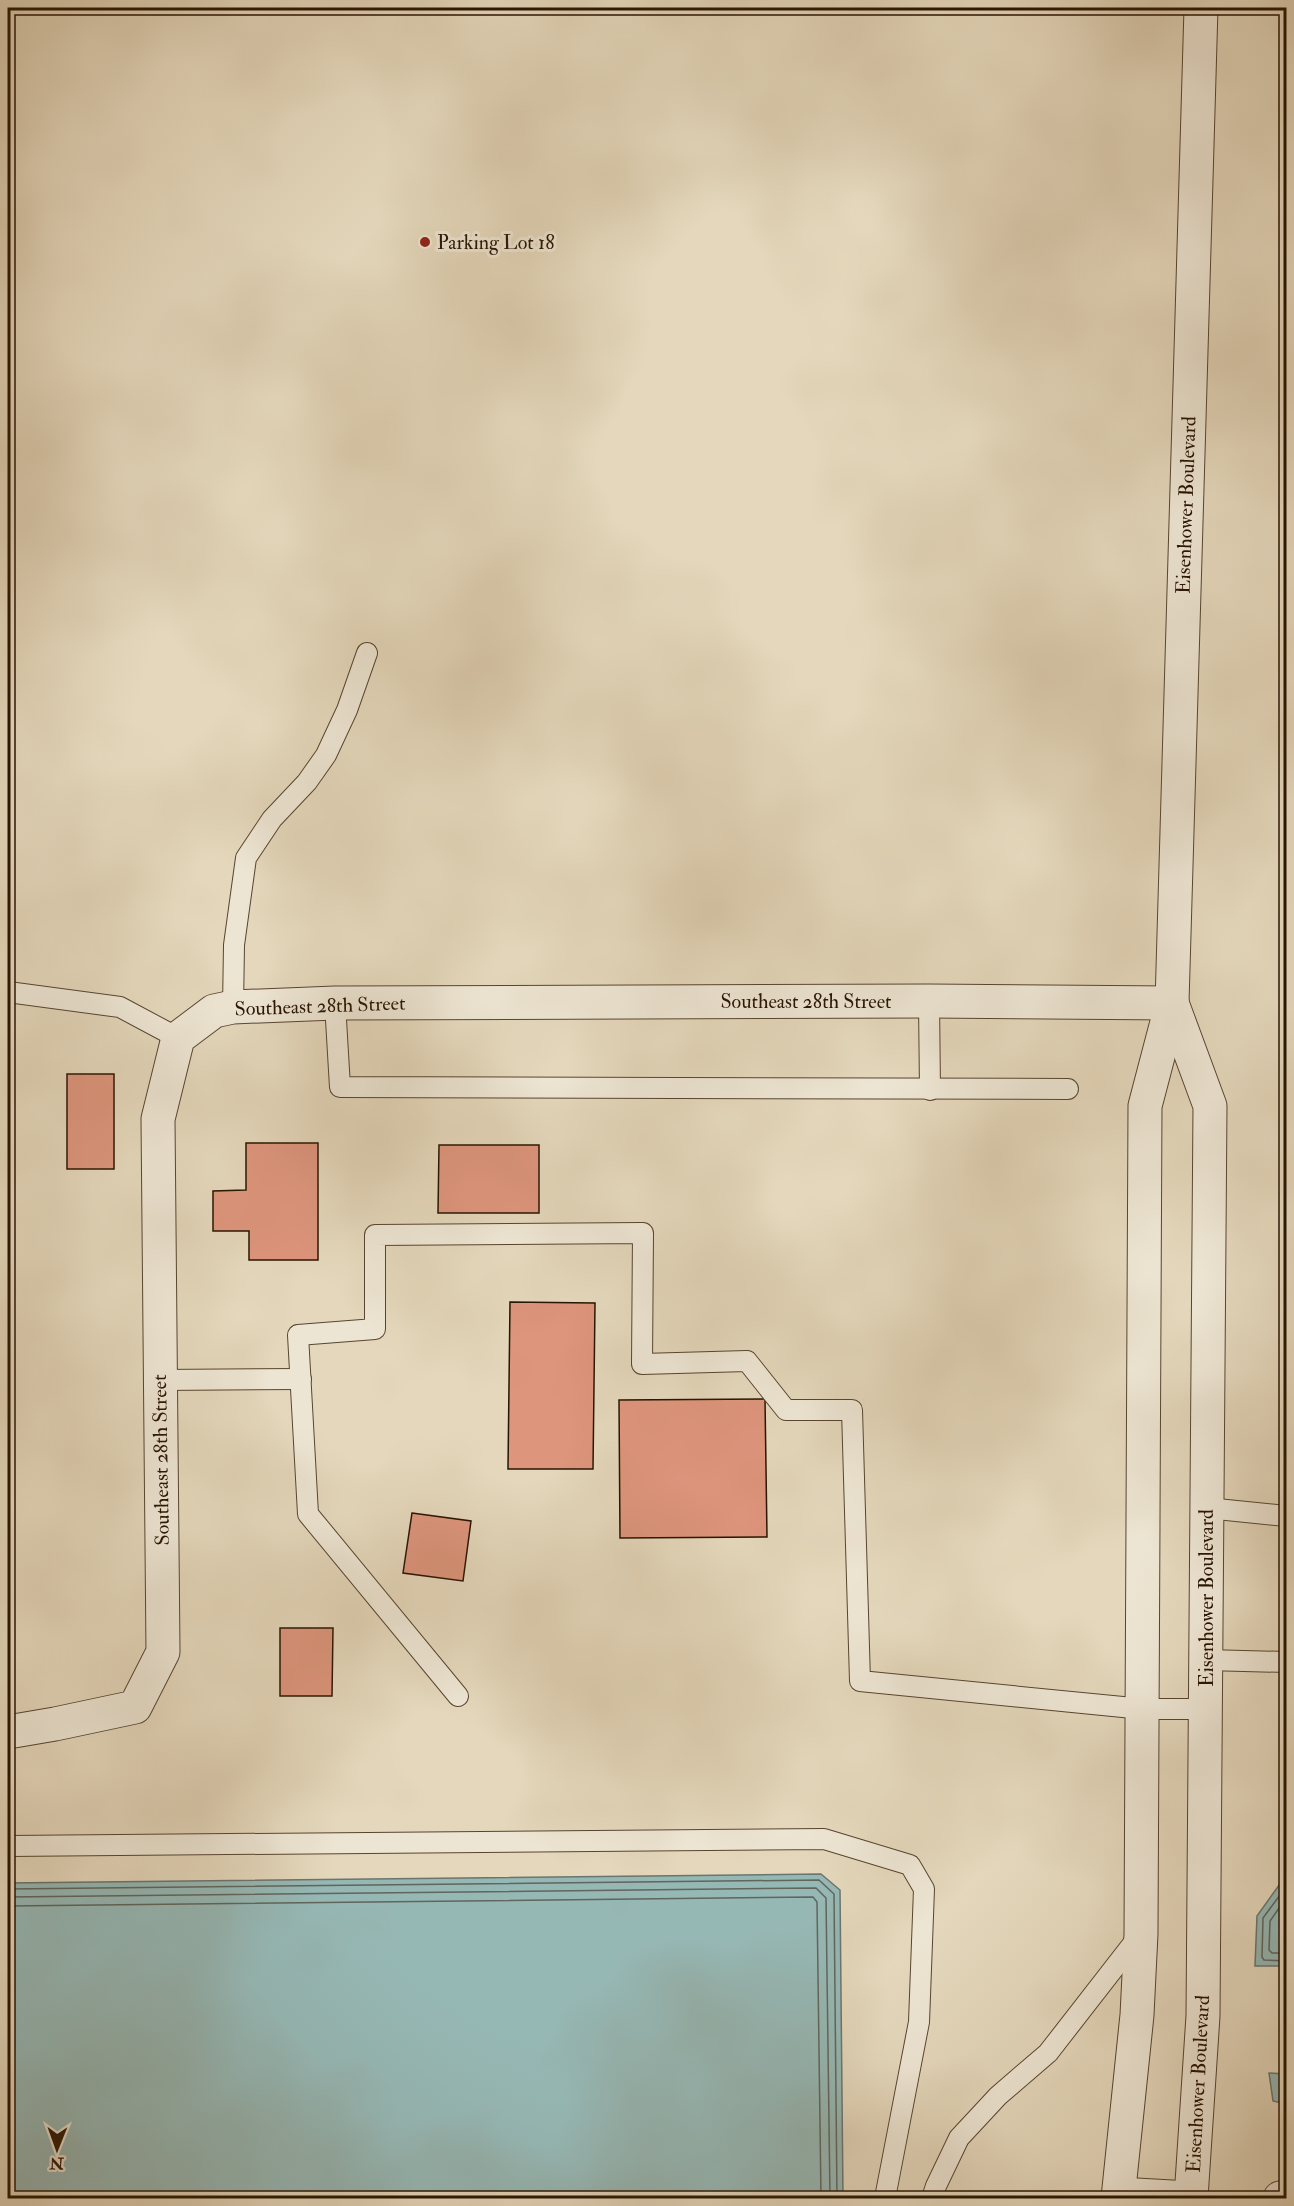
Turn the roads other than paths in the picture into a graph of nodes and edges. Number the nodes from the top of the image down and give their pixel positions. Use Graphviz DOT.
graph roads {
  1 [pos="1201,8"];
  2 [pos="367,653"];
  3 [pos="8,992"];
  4 [pos="929,1001"];
  5 [pos="335,1003"];
  6 [pos="1172,1003"];
  7 [pos="233,1007"];
  8 [pos="178,1038"];
  9 [pos="1068,1089"];
  10 [pos="930,1090"];
  11 [pos="300,1379"];
  12 [pos="160,1380"];
  13 [pos="1207,1508"];
  14 [pos="1287,1516"];
  15 [pos="1206,1660"];
  16 [pos="1287,1662"];
  17 [pos="458,1696"];
  18 [pos="1143,1709"];
  19 [pos="1205,1709"];
  20 [pos="8,1732"];
  21 [pos="8,1846"];
  22 [pos="1141,1934"];
  23 [pos="1118,2196"];
  24 [pos="885,2199"];
  25 [pos="932,2199"];
  26 [pos="1190,2199"];
  27 [pos="1280,2199"];
  28 [pos="1287,2199"];
  1 -- 6 [label="street, Eisenhower Boulevard"];
  2 -- 7 [label="lane"];
  3 -- 8 [label="lane"];
  4 -- 5 [label="street, Southeast 28th Street"];
  4 -- 6 [label="street, Southeast 28th Street"];
  4 -- 10 [label="lane"];
  5 -- 7 [label="street, Southeast 28th Street"];
  5 -- 10 [label="lane"];
  6 -- 13 [label="street, Eisenhower Boulevard"];
  6 -- 18 [label="street, Eisenhower Boulevard"];
  7 -- 8 [label="street, Southeast 28th Street"];
  8 -- 12 [label="street, Southeast 28th Street"];
  9 -- 10 [label="lane"];
  11 -- 12 [label="lane"];
  11 -- 17 [label="lane"];
  11 -- 18 [label="lane"];
  12 -- 20 [label="street, Southeast 28th Street"];
  13 -- 14 [label="lane"];
  13 -- 15 [label="street, Eisenhower Boulevard"];
  15 -- 16 [label="lane"];
  15 -- 19 [label="street, Eisenhower Boulevard"];
  18 -- 19 [label="lane"];
  18 -- 22 [label="street, Eisenhower Boulevard"];
  19 -- 26 [label="street, Eisenhower Boulevard"];
  21 -- 24 [label="lane"];
  22 -- 23 [label="street, Eisenhower Boulevard"];
  22 -- 25 [label="lane"];
  23 -- 26 [label="street"];
  27 -- 28 [label="street"];
}
